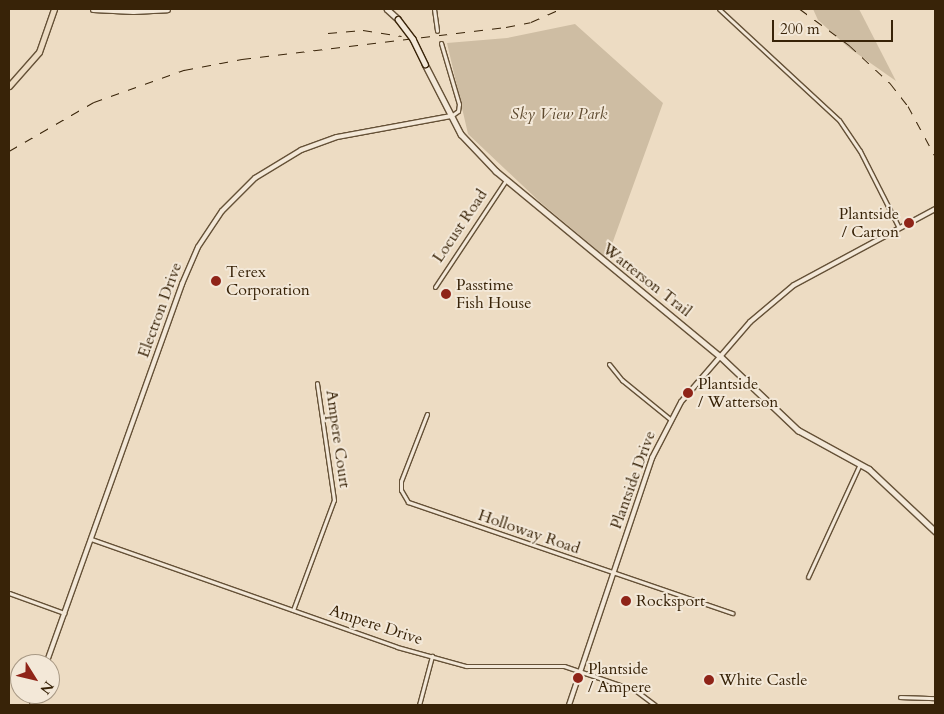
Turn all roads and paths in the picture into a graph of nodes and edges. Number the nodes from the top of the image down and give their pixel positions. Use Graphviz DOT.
graph roads {
  1 [pos="54,9"];
  2 [pos="93,9"];
  3 [pos="167,9"];
  4 [pos="387,9"];
  5 [pos="434,9"];
  6 [pos="719,9"];
  7 [pos="437,31"];
  8 [pos="441,43"];
  9 [pos="9,86"];
  10 [pos="451,116"];
  11 [pos="506,180"];
  12 [pos="935,209"];
  13 [pos="899,228"];
  14 [pos="435,287"];
  15 [pos="720,356"];
  16 [pos="609,364"];
  17 [pos="317,383"];
  18 [pos="427,414"];
  19 [pos="670,419"];
  20 [pos="860,464"];
  21 [pos="935,531"];
  22 [pos="91,539"];
  23 [pos="613,574"];
  24 [pos="808,577"];
  25 [pos="9,593"];
  26 [pos="293,610"];
  27 [pos="64,613"];
  28 [pos="733,614"];
  29 [pos="50,654"];
  30 [pos="432,656"];
  31 [pos="580,671"];
  32 [pos="900,697"];
  33 [pos="935,698"];
  34 [pos="419,705"];
  35 [pos="569,705"];
  36 [pos="655,705"];
  1 -- 9 [label="main road"];
  2 -- 3 [label="main road"];
  4 -- 10 [label="main road, Watterson Trail, bridge"];
  5 -- 7 [label="street"];
  6 -- 13 [label="street"];
  8 -- 10 [label="street"];
  10 -- 11 [label="main road, Watterson Trail"];
  10 -- 22 [label="street, Electron Drive"];
  11 -- 14 [label="street, Locust Road"];
  11 -- 15 [label="main road, Watterson Trail"];
  12 -- 13 [label="street, Plantside Drive"];
  13 -- 15 [label="street, Plantside Drive"];
  15 -- 19 [label="street, Plantside Drive"];
  15 -- 20 [label="main road, Watterson Trail"];
  16 -- 19 [label="street"];
  17 -- 26 [label="street, Ampere Court"];
  18 -- 23 [label="street, Holloway Road"];
  19 -- 23 [label="street, Plantside Drive"];
  20 -- 21 [label="main road, Watterson Trail"];
  20 -- 24 [label="street"];
  22 -- 26 [label="street, Ampere Drive"];
  22 -- 27 [label="street, Electron Drive"];
  23 -- 28 [label="street, Holloway Road"];
  23 -- 31 [label="street, Plantside Drive"];
  25 -- 27 [label="street"];
  26 -- 30 [label="street, Ampere Drive"];
  27 -- 29 [label="street, Electron Drive"];
  30 -- 31 [label="street, Ampere Drive"];
  30 -- 34 [label="street"];
  31 -- 35 [label="street, Plantside Drive"];
  31 -- 36 [label="street, Ampere Drive"];
  32 -- 33 [label="street"];
}
